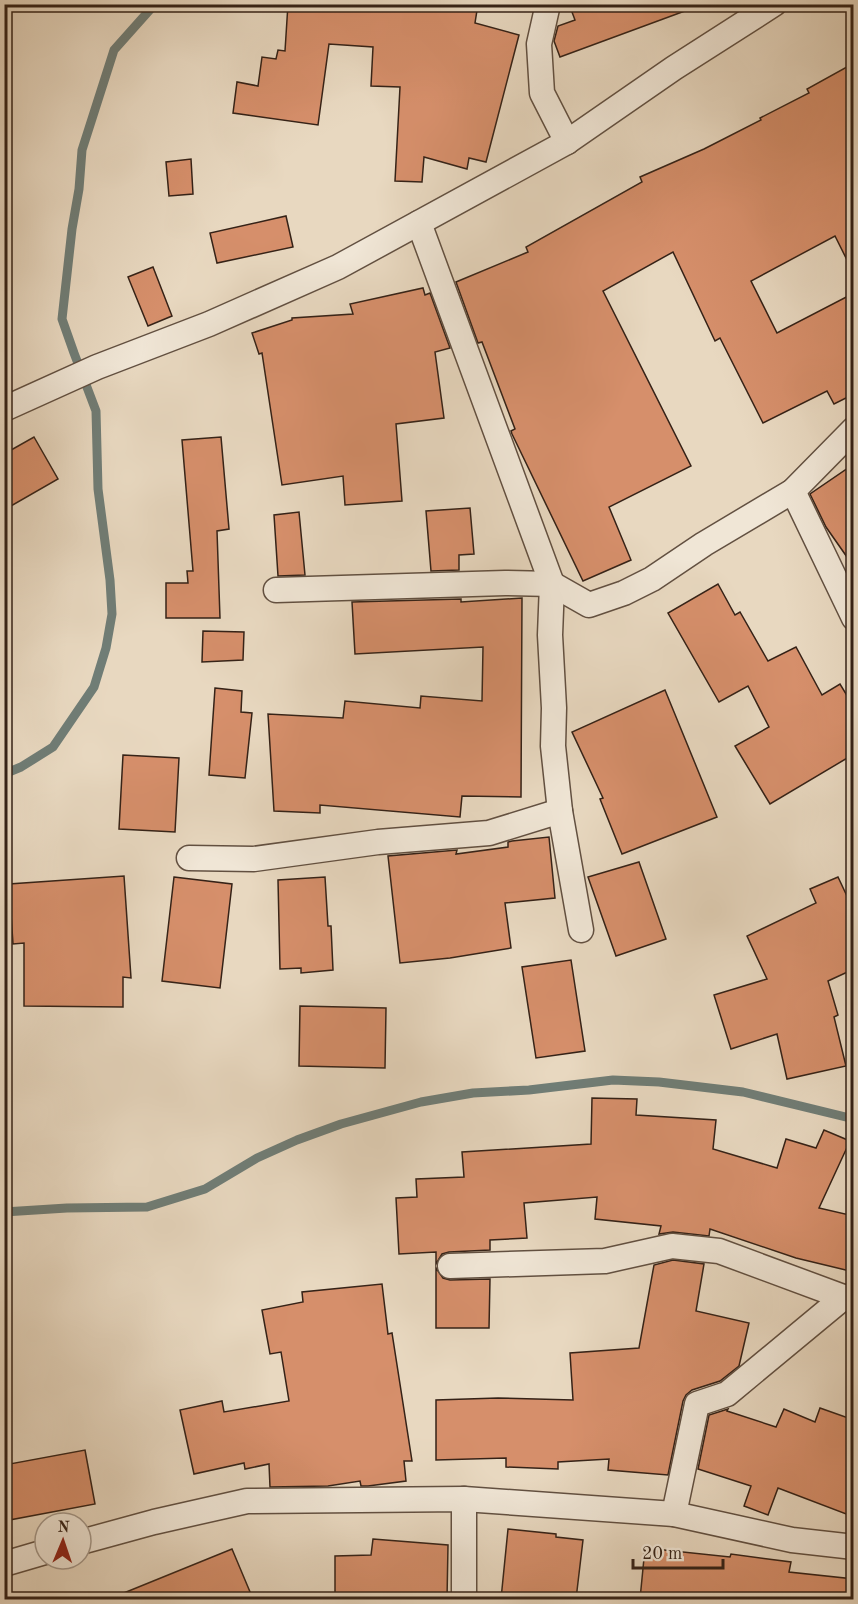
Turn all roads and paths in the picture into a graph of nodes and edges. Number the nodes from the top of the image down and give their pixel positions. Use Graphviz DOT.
graph roads {
  1 [pos="548,4"];
  2 [pos="774,4"];
  3 [pos="567,142"];
  4 [pos="419,223"];
  5 [pos="4,410"];
  6 [pos="854,429"];
  7 [pos="793,491"];
  8 [pos="552,584"];
  9 [pos="276,590"];
  10 [pos="854,618"];
  11 [pos="560,811"];
  12 [pos="189,858"];
  13 [pos="581,930"];
  14 [pos="450,1266"];
  15 [pos="849,1299"];
  16 [pos="464,1499"];
  17 [pos="674,1514"];
  18 [pos="93,1539"];
  19 [pos="854,1547"];
  20 [pos="33,1556"];
  21 [pos="4,1564"];
  22 [pos="464,1599"];
  1 -- 3 [label="street"];
  2 -- 3 [label="street"];
  3 -- 4 [label="street"];
  4 -- 5 [label="street"];
  4 -- 8 [label="street"];
  6 -- 7 [label="street"];
  7 -- 8 [label="street"];
  7 -- 10 [label="street"];
  8 -- 9 [label="street"];
  8 -- 11 [label="street"];
  11 -- 12 [label="street"];
  11 -- 13 [label="street"];
  14 -- 15 [label="street"];
  15 -- 17 [label="street"];
  16 -- 17 [label="street"];
  16 -- 18 [label="street"];
  16 -- 22 [label="street"];
  17 -- 19 [label="street"];
  20 -- 21 [label="street"];
}
